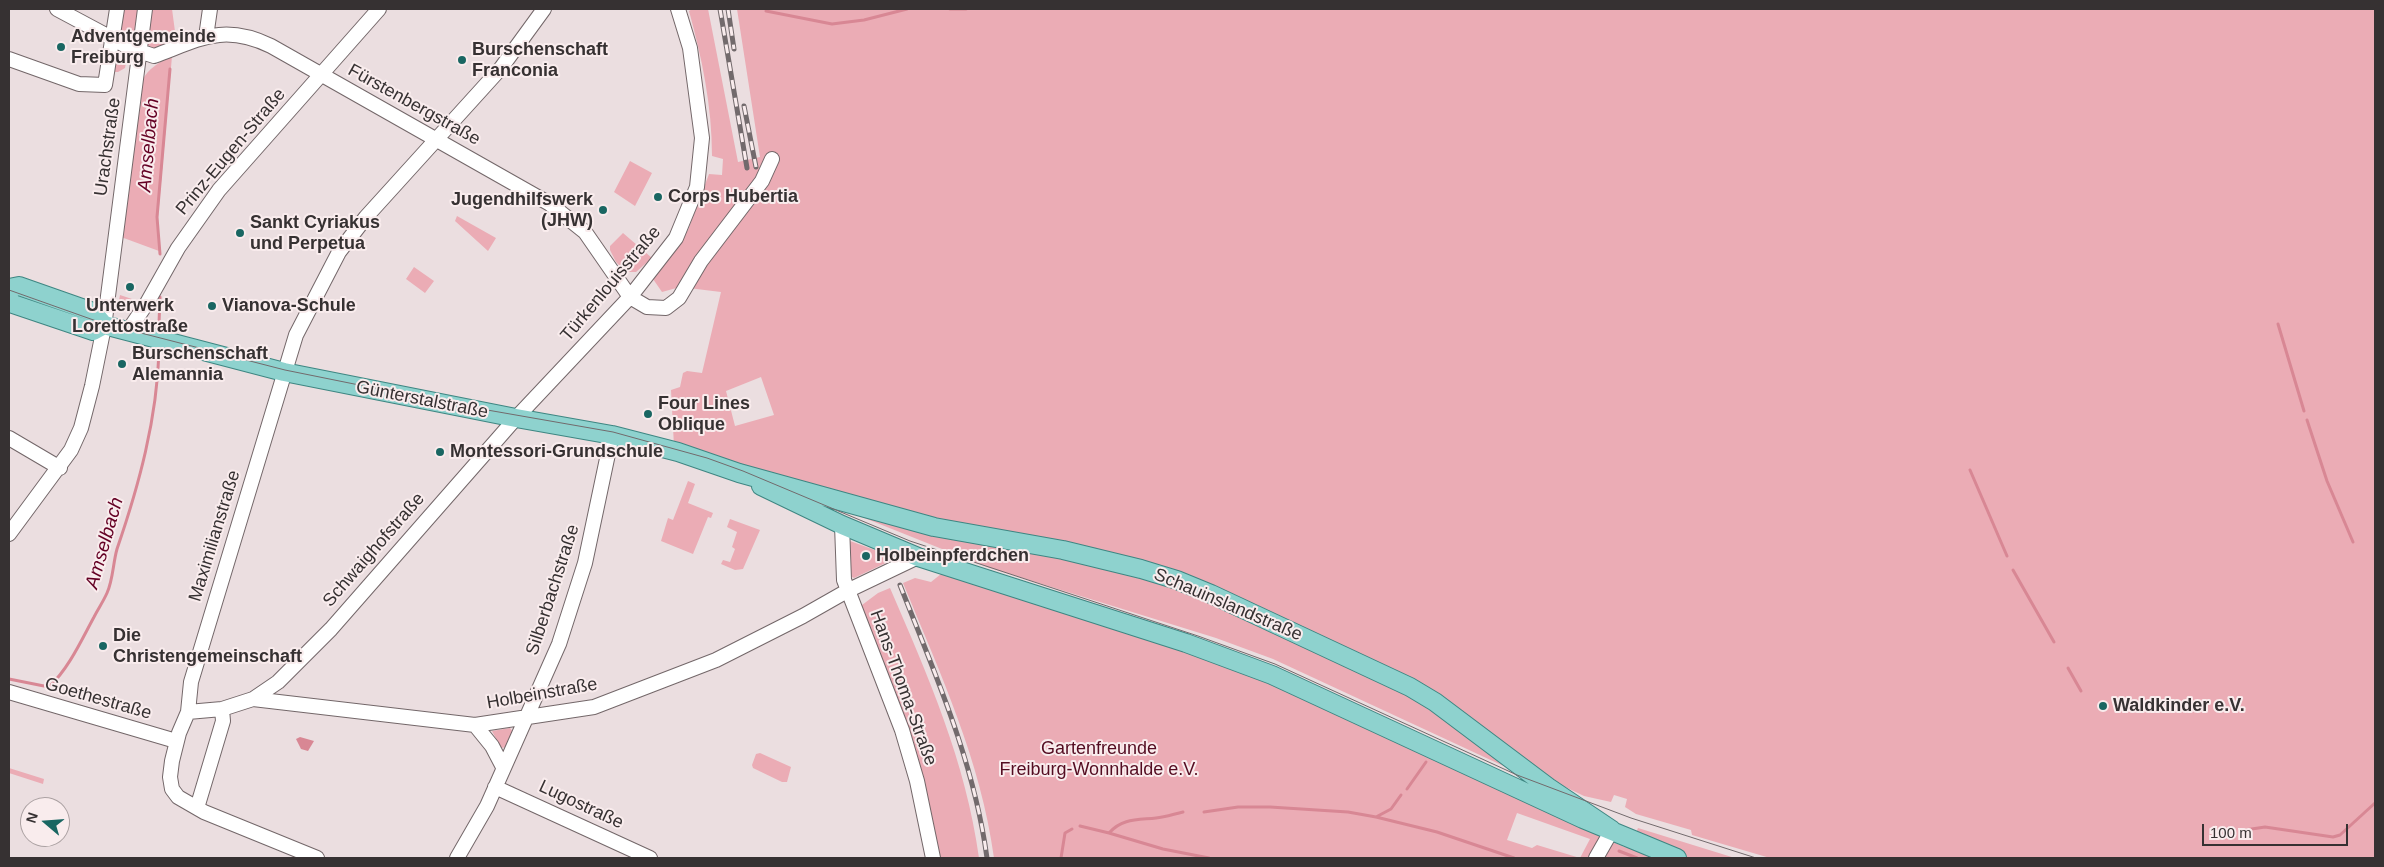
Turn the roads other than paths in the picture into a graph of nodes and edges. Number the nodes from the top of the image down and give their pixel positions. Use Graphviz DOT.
graph roads {
  1 [pos="57,9"];
  2 [pos="117,9"];
  3 [pos="145,9"];
  4 [pos="210,9"];
  5 [pos="379,9"];
  6 [pos="544,9"];
  7 [pos="678,9"];
  8 [pos="206,37"];
  9 [pos="113,39"];
  10 [pos="140,53"];
  11 [pos="9,59"];
  12 [pos="321,74"];
  13 [pos="437,140"];
  14 [pos="772,159"];
  15 [pos="9,288"];
  16 [pos="630,297"];
  17 [pos="9,299"];
  18 [pos="104,325"];
  19 [pos="128,331"];
  20 [pos="284,372"];
  21 [pos="516,418"];
  22 [pos="612,435"];
  23 [pos="9,438"];
  24 [pos="60,468"];
  25 [pos="739,473"];
  26 [pos="797,489"];
  27 [pos="842,526"];
  28 [pos="9,534"];
  29 [pos="918,557"];
  30 [pos="847,591"];
  31 [pos="9,692"];
  32 [pos="253,699"];
  33 [pos="222,709"];
  34 [pos="188,712"];
  35 [pos="525,718"];
  36 [pos="475,725"];
  37 [pos="176,741"];
  38 [pos="1519,765"];
  39 [pos="503,767"];
  40 [pos="1499,780"];
  41 [pos="495,787"];
  42 [pos="198,808"];
  43 [pos="1612,830"];
  44 [pos="317,858"];
  45 [pos="457,858"];
  46 [pos="650,858"];
  47 [pos="933,858"];
  48 [pos="1596,858"];
  49 [pos="1677,858"];
  1 -- 9 [label="street"];
  2 -- 9 [label="street"];
  3 -- 10 [label="street, Urachstraße"];
  4 -- 8 [label="street"];
  5 -- 12 [label="street, Prinz-Eugen-Straße"];
  6 -- 13 [label="street, Maximilianstraße"];
  7 -- 16 [label="street, Türkenlouisstraße"];
  8 -- 10 [label="street, Fürstenbergstraße"];
  8 -- 12 [label="street, Fürstenbergstraße"];
  9 -- 10 [label="street"];
  9 -- 11 [label="street"];
  10 -- 18 [label="street, Urachstraße"];
  12 -- 13 [label="street, Fürstenbergstraße"];
  12 -- 19 [label="street, Prinz-Eugen-Straße"];
  13 -- 16 [label="street, Fürstenbergstraße"];
  13 -- 20 [label="street, Maximilianstraße"];
  14 -- 16 [label="street"];
  15 -- 18 [label="main road, Günterstalstraße"];
  16 -- 21 [label="street, Türkenlouisstraße"];
  17 -- 18 [label="main road, Günterstalstraße"];
  18 -- 19 [label="main road, Günterstalstraße"];
  18 -- 24 [label="street, Urachstraße"];
  19 -- 20 [label="main road, Günterstalstraße"];
  20 -- 21 [label="main road, Günterstalstraße"];
  20 -- 34 [label="street, Maximilianstraße"];
  21 -- 22 [label="main road, Günterstalstraße"];
  21 -- 32 [label="street, Schwaighofstraße"];
  22 -- 25 [label="main road, Günterstalstraße"];
  22 -- 35 [label="street, Silberbachstraße"];
  23 -- 24 [label="street"];
  24 -- 28 [label="street, Urachstraße"];
  25 -- 26 [label="main road, Günterstalstraße"];
  25 -- 27 [label="main road, Günterstalstraße"];
  26 -- 38 [label="main road, Schauinslandstraße"];
  27 -- 29 [label="main road, Günterstalstraße"];
  27 -- 30 [label="street"];
  29 -- 30 [label="street, Holbeinstraße"];
  29 -- 40 [label="main road, Schauinslandstraße"];
  30 -- 35 [label="street, Holbeinstraße"];
  30 -- 47 [label="street, Hans-Thoma-Straße"];
  31 -- 37 [label="street, Goethestraße"];
  32 -- 33 [label="street, Holbeinstraße"];
  32 -- 36 [label="street, Holbeinstraße"];
  33 -- 34 [label="street, Holbeinstraße"];
  33 -- 42 [label="street"];
  34 -- 37 [label="street, Maximilianstraße"];
  35 -- 36 [label="street, Holbeinstraße"];
  35 -- 39 [label="street, Silberbachstraße"];
  36 -- 39 [label="street"];
  37 -- 42 [label="street, Maximilianstraße"];
  38 -- 40 [label="main road"];
  38 -- 43 [label="main road, Schauinslandstraße"];
  39 -- 41 [label="street, Silberbachstraße"];
  40 -- 43 [label="main road, Schauinslandstraße"];
  41 -- 45 [label="street, Silberbachstraße"];
  41 -- 46 [label="street, Lugostraße"];
  42 -- 44 [label="street"];
  43 -- 48 [label="street"];
  43 -- 49 [label="main road, Schauinslandstraße"];
}
